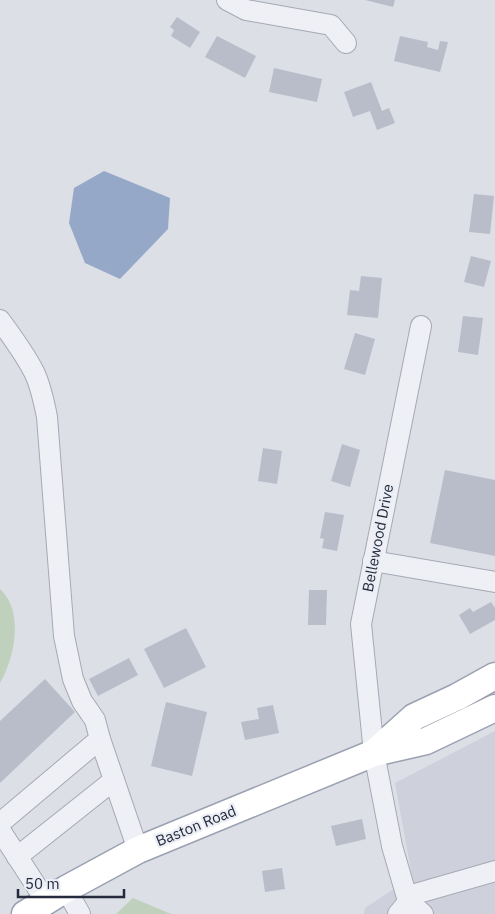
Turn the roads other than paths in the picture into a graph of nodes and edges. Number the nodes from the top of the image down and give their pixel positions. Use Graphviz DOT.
graph roads {
  1 [pos="227,0"];
  2 [pos="346,43"];
  3 [pos="0,320"];
  4 [pos="420,326"];
  5 [pos="374,561"];
  6 [pos="495,582"];
  7 [pos="495,676"];
  8 [pos="495,708"];
  9 [pos="100,739"];
  10 [pos="374,753"];
  11 [pos="114,780"];
  12 [pos="0,823"];
  13 [pos="0,830"];
  14 [pos="138,850"];
  15 [pos="17,857"];
  16 [pos="495,871"];
  17 [pos="46,901"];
  18 [pos="403,908"];
  19 [pos="80,914"];
  20 [pos="423,914"];
  1 -- 2 [label="street"];
  3 -- 9 [label="street"];
  4 -- 5 [label="street, Bellewood Drive"];
  5 -- 6 [label="street"];
  5 -- 10 [label="street, Bellewood Drive"];
  7 -- 10 [label="main road, Baston Road"];
  8 -- 10 [label="main road, Baston Road"];
  9 -- 11 [label="street"];
  9 -- 12 [label="street"];
  10 -- 14 [label="main road, Baston Road"];
  10 -- 18 [label="street, Bellewood Drive"];
  11 -- 14 [label="street"];
  11 -- 15 [label="street"];
  13 -- 15 [label="street"];
  14 -- 17 [label="main road, Baston Road"];
  15 -- 17 [label="street"];
  16 -- 18 [label="street"];
  17 -- 19 [label="street"];
  18 -- 20 [label="street"];
}
